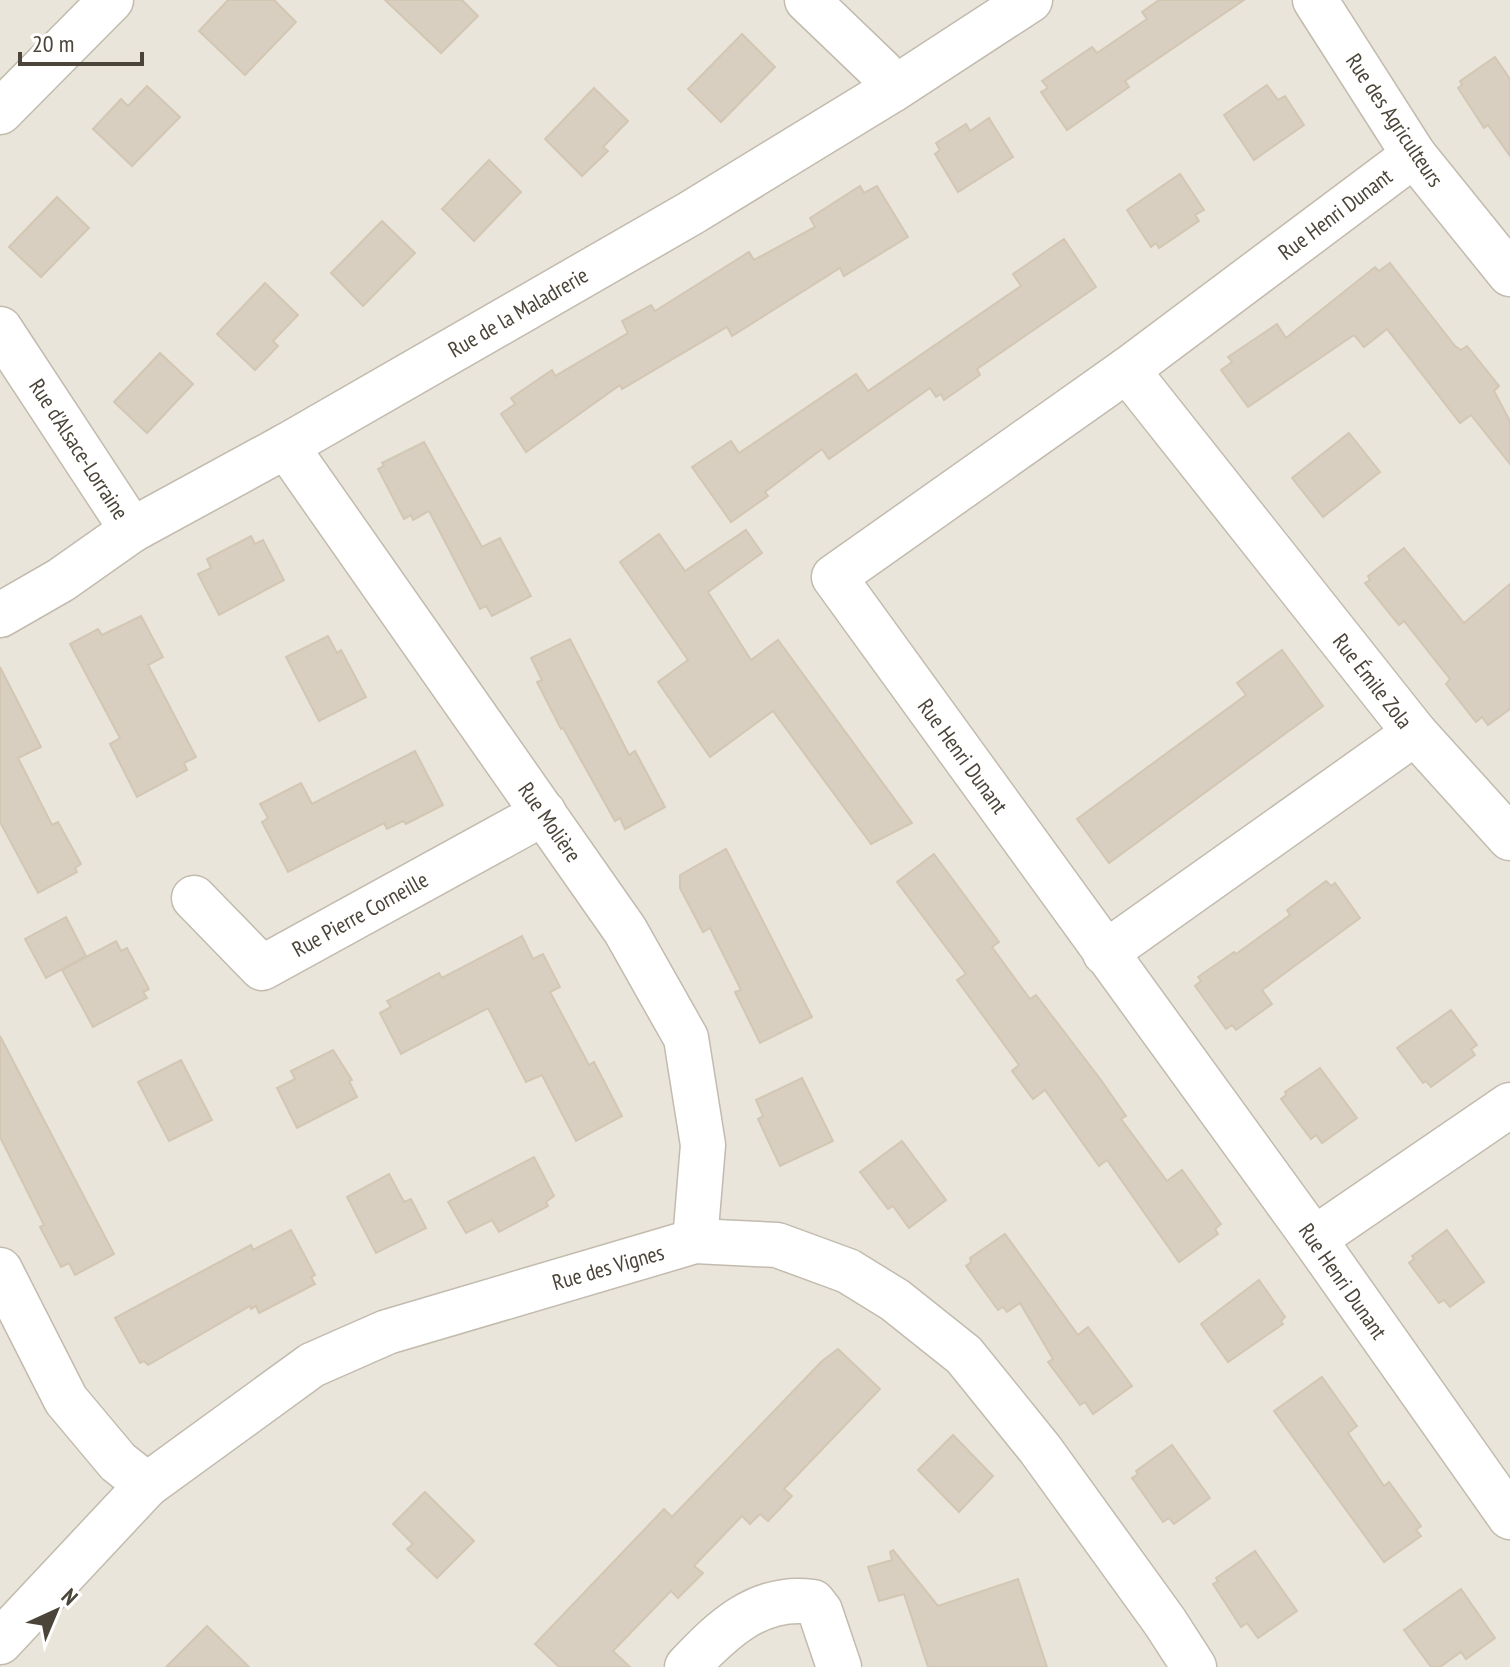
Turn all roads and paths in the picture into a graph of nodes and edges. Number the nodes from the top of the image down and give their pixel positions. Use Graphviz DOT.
graph roads {
  1 [pos="111,0"];
  2 [pos="807,0"];
  3 [pos="1030,0"];
  4 [pos="1315,0"];
  5 [pos="892,90"];
  6 [pos="0,112"];
  7 [pos="1414,155"];
  8 [pos="1510,274"];
  9 [pos="0,329"];
  10 [pos="1127,370"];
  11 [pos="286,446"];
  12 [pos="132,530"];
  13 [pos="0,615"];
  14 [pos="1415,733"];
  15 [pos="544,813"];
  16 [pos="1510,838"];
  17 [pos="194,898"];
  18 [pos="1105,953"];
  19 [pos="1510,1105"];
  20 [pos="1314,1239"];
  21 [pos="695,1241"];
  22 [pos="0,1270"];
  23 [pos="147,1485"];
  24 [pos="1510,1517"];
  25 [pos="0,1642"];
  26 [pos="687,1667"];
  27 [pos="839,1667"];
  28 [pos="1194,1667"];
  1 -- 6 [label="street"];
  2 -- 5 [label="street"];
  3 -- 5 [label="street, Rue de la Maladrerie"];
  4 -- 7 [label="street, Rue des Agriculteurs"];
  5 -- 11 [label="street, Rue de la Maladrerie"];
  7 -- 8 [label="street, Rue des Agriculteurs"];
  7 -- 10 [label="street, Rue Henri Dunant"];
  9 -- 12 [label="street, Rue d'Alsace-Lorraine"];
  10 -- 14 [label="street, Rue Émile Zola"];
  10 -- 18 [label="street, Rue Henri Dunant"];
  11 -- 12 [label="street, Rue de la Maladrerie"];
  11 -- 15 [label="street, Rue Molière"];
  12 -- 13 [label="street, Rue de la Maladrerie"];
  14 -- 16 [label="street"];
  14 -- 18 [label="street, Rue Émile Zola"];
  15 -- 17 [label="street, Rue Pierre Corneille"];
  15 -- 21 [label="street, Rue Molière"];
  18 -- 20 [label="street, Rue Henri Dunant"];
  19 -- 20 [label="street"];
  20 -- 24 [label="street, Rue Henri Dunant"];
  21 -- 23 [label="street, Rue des Vignes"];
  21 -- 28 [label="street, Rue des Vignes"];
  22 -- 23 [label="street"];
  23 -- 25 [label="street, Rue des Vignes"];
  26 -- 27 [label="street"];
}
